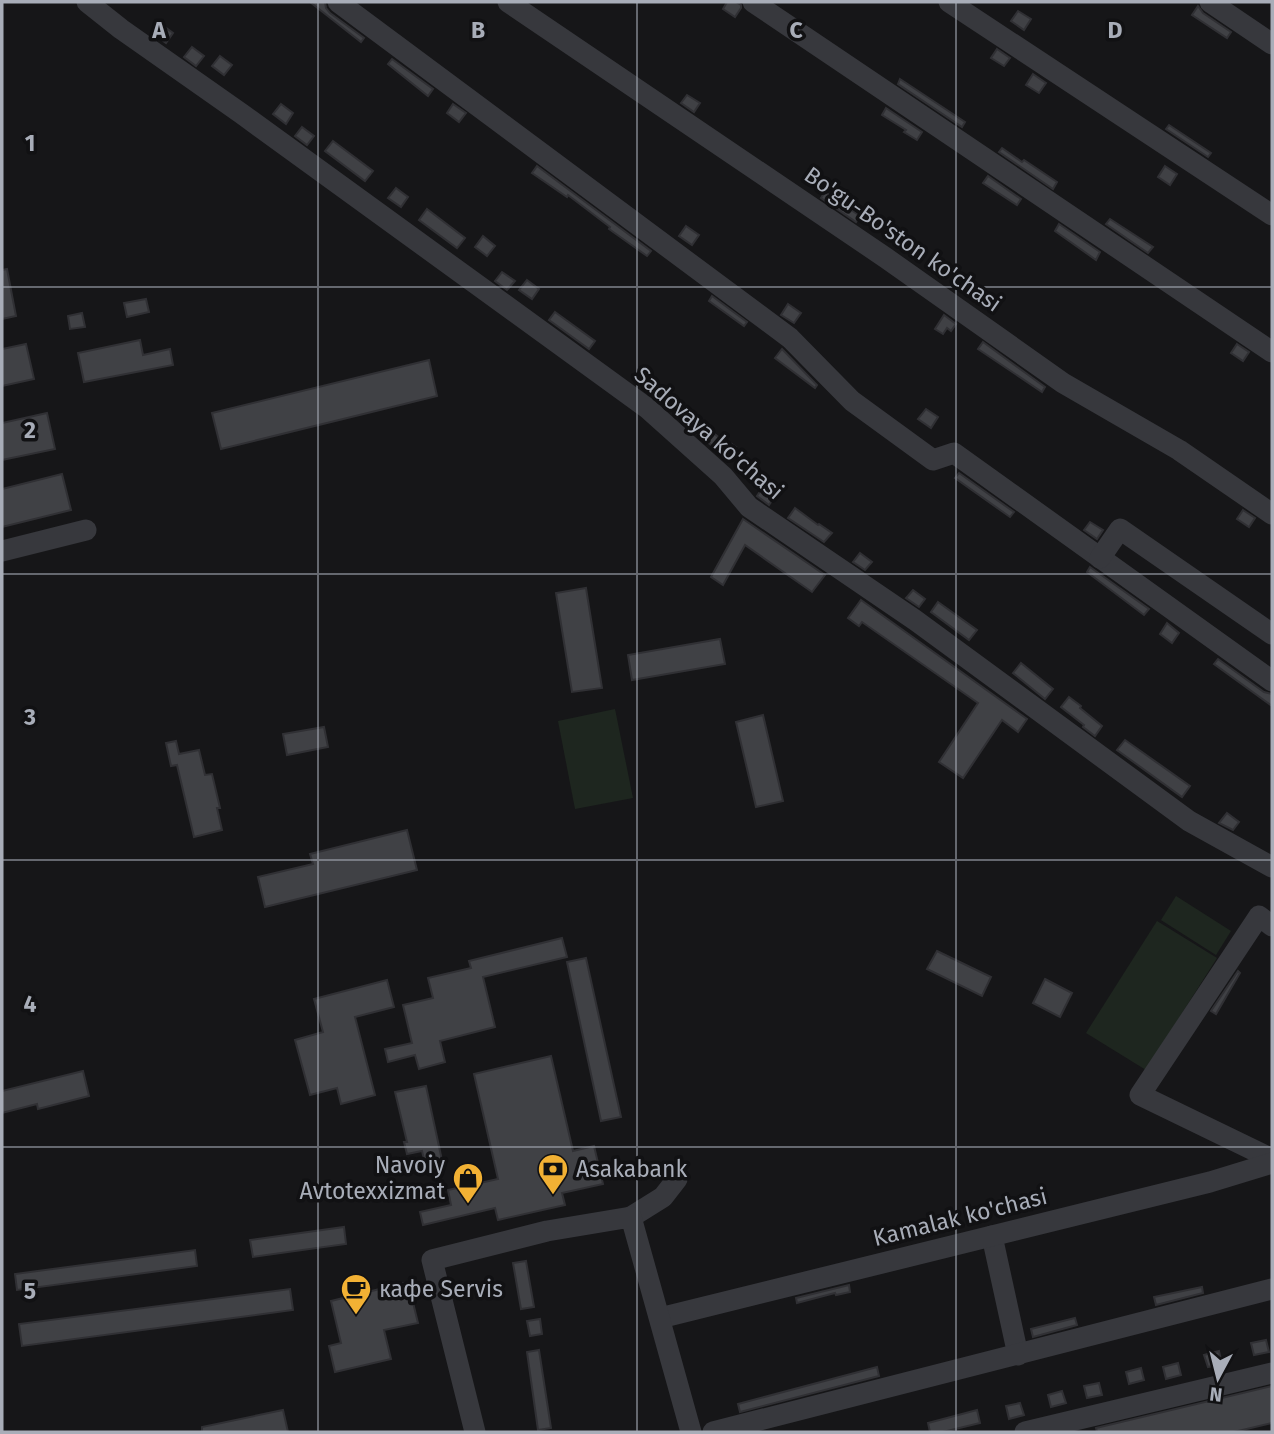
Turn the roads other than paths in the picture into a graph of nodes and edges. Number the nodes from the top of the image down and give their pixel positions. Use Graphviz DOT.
graph roads {
  1 [pos="87,2"];
  2 [pos="338,2"];
  3 [pos="509,2"];
  4 [pos="753,2"];
  5 [pos="949,2"];
  6 [pos="1210,2"];
  7 [pos="1272,44"];
  8 [pos="1272,215"];
  9 [pos="1272,352"];
  10 [pos="1272,514"];
  11 [pos="86,530"];
  12 [pos="2,551"];
  13 [pos="1100,558"];
  14 [pos="1272,634"];
  15 [pos="1272,681"];
  16 [pos="1272,867"];
  17 [pos="1266,921"];
  18 [pos="1270,1153"];
  19 [pos="677,1179"];
  20 [pos="631,1217"];
  21 [pos="992,1236"];
  22 [pos="1272,1289"];
  23 [pos="660,1318"];
  24 [pos="1018,1355"];
  25 [pos="1272,1373"];
  26 [pos="475,1432"];
  27 [pos="691,1432"];
  28 [pos="713,1432"];
  29 [pos="1025,1432"];
  1 -- 16 [label="street, Sadovaya ko'chasi"];
  2 -- 13 [label="street"];
  3 -- 10 [label="street, Bo'gu-Bo'ston ko'chasi"];
  4 -- 9 [label="street"];
  5 -- 8 [label="street"];
  6 -- 7 [label="street"];
  11 -- 12 [label="street"];
  13 -- 14 [label="street"];
  13 -- 15 [label="street"];
  17 -- 18 [label="street, Kamalak ko'chasi"];
  18 -- 21 [label="street, Kamalak ko'chasi"];
  19 -- 20 [label="street"];
  20 -- 23 [label="street"];
  20 -- 26 [label="street"];
  21 -- 23 [label="street, Kamalak ko'chasi"];
  21 -- 24 [label="street"];
  22 -- 24 [label="street"];
  23 -- 27 [label="street"];
  24 -- 28 [label="street"];
  25 -- 29 [label="street"];
}
